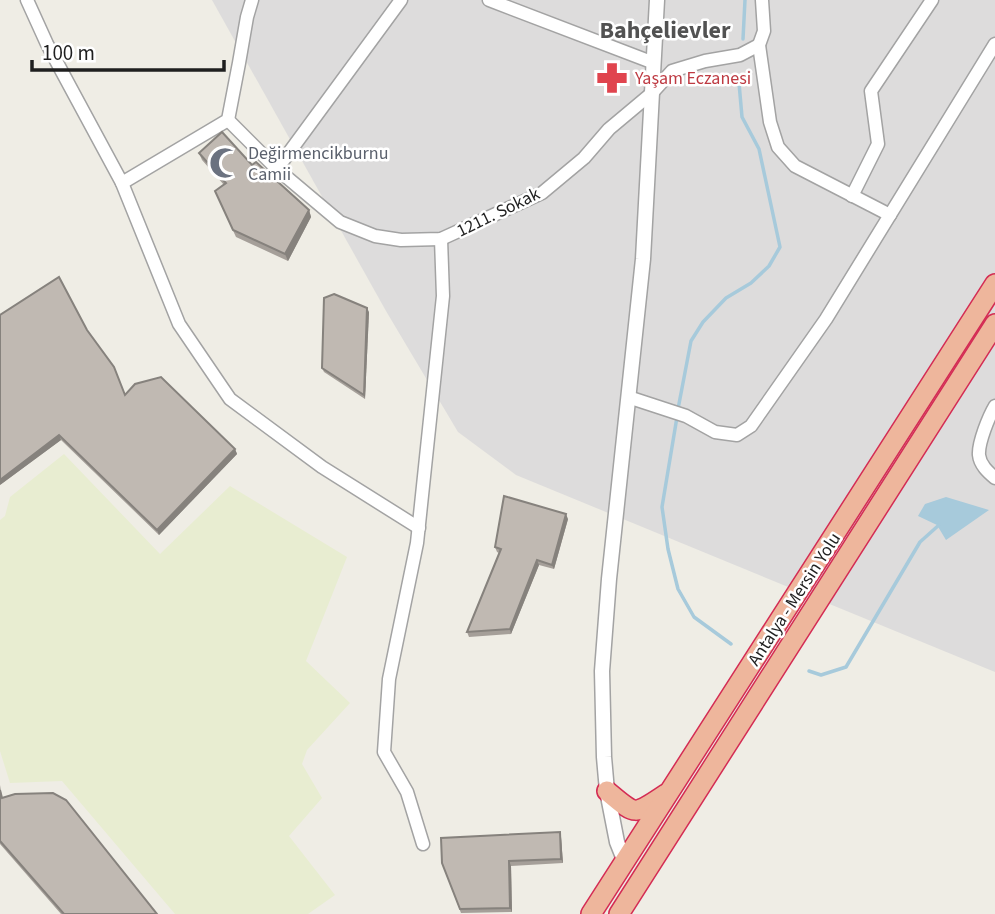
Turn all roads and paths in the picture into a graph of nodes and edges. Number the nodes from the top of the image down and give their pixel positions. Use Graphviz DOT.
graph roads {
  1 [pos="27,0"];
  2 [pos="252,0"];
  3 [pos="401,0"];
  4 [pos="489,0"];
  5 [pos="657,0"];
  6 [pos="762,0"];
  7 [pos="932,0"];
  8 [pos="995,44"];
  9 [pos="759,45"];
  10 [pos="654,63"];
  11 [pos="652,93"];
  12 [pos="228,120"];
  13 [pos="277,169"];
  14 [pos="122,183"];
  15 [pos="852,195"];
  16 [pos="890,215"];
  17 [pos="441,239"];
  18 [pos="995,284"];
  19 [pos="995,324"];
  20 [pos="628,397"];
  21 [pos="995,406"];
  22 [pos="995,478"];
  23 [pos="419,528"];
  24 [pos="672,789"];
  25 [pos="607,792"];
  26 [pos="423,844"];
  27 [pos="625,862"];
  28 [pos="643,876"];
  29 [pos="591,914"];
  30 [pos="618,914"];
  1 -- 14 [label="street"];
  2 -- 12 [label="street"];
  3 -- 13 [label="street"];
  4 -- 10 [label="street"];
  5 -- 10 [label="street"];
  6 -- 9 [label="street"];
  7 -- 15 [label="street"];
  8 -- 16 [label="street"];
  9 -- 11 [label="street, 1211. Sokak"];
  9 -- 15 [label="street"];
  10 -- 11 [label="street"];
  11 -- 17 [label="street, 1211. Sokak"];
  11 -- 20 [label="street"];
  12 -- 13 [label="street, 1211. Sokak"];
  12 -- 14 [label="street"];
  13 -- 17 [label="street, 1211. Sokak"];
  14 -- 23 [label="street"];
  15 -- 16 [label="street"];
  16 -- 20 [label="street"];
  17 -- 23 [label="street"];
  18 -- 24 [label="highway, Antalya - Mersin Yolu"];
  19 -- 28 [label="highway, Antalya - Mersin Yolu"];
  20 -- 25 [label="street"];
  21 -- 22 [label="street"];
  23 -- 26 [label="street"];
  24 -- 25 [label="highway"];
  24 -- 27 [label="highway, Antalya - Mersin Yolu"];
  25 -- 27 [label="street"];
  27 -- 28 [label="highway"];
  27 -- 29 [label="highway, Antalya - Mersin Yolu"];
  28 -- 30 [label="highway, Antalya - Mersin Yolu"];
}
